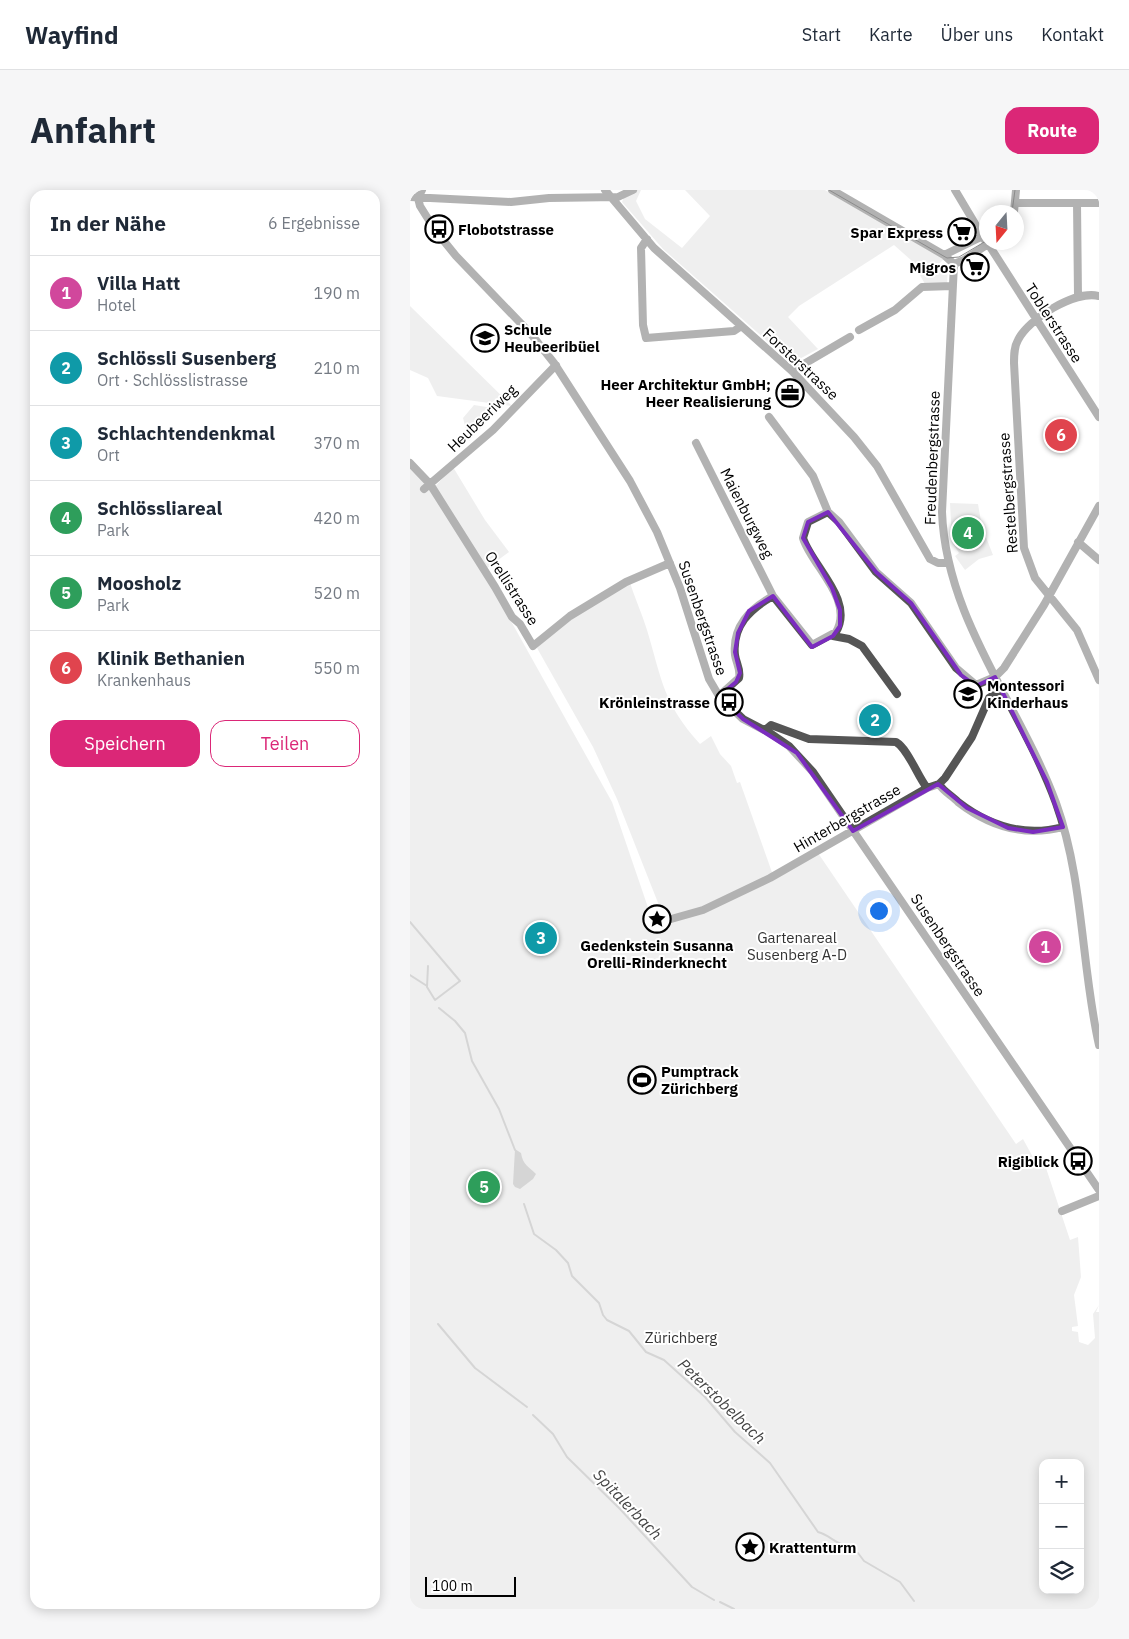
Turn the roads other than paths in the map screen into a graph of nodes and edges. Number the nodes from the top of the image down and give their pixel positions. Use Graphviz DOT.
graph roads {
  1 [pos="605,190"];
  2 [pos="633,190"];
  3 [pos="955,190"];
  4 [pos="1016,190"];
  5 [pos="834,191"];
  6 [pos="417,195"];
  7 [pos="611,197"];
  8 [pos="1015,203"];
  9 [pos="1077,203"];
  10 [pos="1099,203"];
  11 [pos="979,229"];
  12 [pos="646,239"];
  13 [pos="979,243"];
  14 [pos="979,247"];
  15 [pos="992,250"];
  16 [pos="944,255"];
  17 [pos="954,264"];
  18 [pos="952,286"];
  19 [pos="1078,296"];
  20 [pos="1099,296"];
  21 [pos="1036,320"];
  22 [pos="740,327"];
  23 [pos="859,330"];
  24 [pos="850,337"];
  25 [pos="556,365"];
  26 [pos="792,371"];
  27 [pos="769,417"];
  28 [pos="1099,417"];
  29 [pos="696,443"];
  30 [pos="410,463"];
  31 [pos="427,487"];
  32 [pos="1099,506"];
  33 [pos="828,512"];
  34 [pos="1078,542"];
  35 [pos="1099,560"];
  36 [pos="670,563"];
  37 [pos="949,564"];
  38 [pos="1050,595"];
  39 [pos="773,596"];
  40 [pos="833,636"];
  41 [pos="995,677"];
  42 [pos="1099,680"];
  43 [pos="1002,690"];
  44 [pos="897,694"];
  45 [pos="719,696"];
  46 [pos="765,730"];
  47 [pos="939,784"];
  48 [pos="927,788"];
  49 [pos="1063,827"];
  50 [pos="853,831"];
  51 [pos="664,922"];
  52 [pos="1099,1046"];
  53 [pos="1096,1179"];
  54 [pos="1099,1190"];
  55 [pos="1099,1196"];
  56 [pos="1062,1211"];
  1 -- 7 [label="street, Forsterstrasse"];
  2 -- 7 [label="street"];
  3 -- 11 [label="street, Toblerstrasse"];
  4 -- 8 [label="street"];
  5 -- 16 [label="street"];
  6 -- 7 [label="street"];
  6 -- 25 [label="street, Susenbergstrasse"];
  7 -- 12 [label="street, Forsterstrasse"];
  8 -- 9 [label="street"];
  9 -- 10 [label="street"];
  9 -- 19 [label="street"];
  12 -- 22 [label="street, Forsterstrasse"];
  12 -- 22 [label="street"];
  13 -- 16 [label="street"];
  14 -- 17 [label="street"];
  15 -- 21 [label="street, Toblerstrasse"];
  16 -- 17 [label="street"];
  17 -- 18 [label="street, Freudenbergstrasse"];
  18 -- 23 [label="street"];
  18 -- 37 [label="street, Freudenbergstrasse"];
  19 -- 20 [label="street"];
  19 -- 21 [label="street, Restelbergstrasse"];
  21 -- 28 [label="street, Toblerstrasse"];
  21 -- 38 [label="street, Restelbergstrasse"];
  22 -- 26 [label="street, Forsterstrasse"];
  24 -- 26 [label="street"];
  25 -- 31 [label="street, Heubeeriweg"];
  25 -- 36 [label="street, Susenbergstrasse"];
  26 -- 37 [label="street, Forsterstrasse"];
  27 -- 33 [label="street"];
  29 -- 39 [label="street, Maienburgweg"];
  30 -- 31 [label="street, Orellistrasse"];
  31 -- 36 [label="street, Orellistrasse"];
  32 -- 34 [label="street"];
  33 -- 40 [label="street"];
  33 -- 41 [label="street"];
  34 -- 35 [label="street"];
  34 -- 38 [label="street"];
  36 -- 45 [label="street, Susenbergstrasse"];
  37 -- 41 [label="street, Freudenbergstrasse"];
  38 -- 41 [label="street"];
  38 -- 42 [label="street, Restelbergstrasse"];
  39 -- 40 [label="street"];
  39 -- 45 [label="street"];
  40 -- 44 [label="street"];
  41 -- 43 [label="street, Freudenbergstrasse"];
  43 -- 47 [label="street"];
  43 -- 49 [label="street, Freudenbergstrasse"];
  45 -- 46 [label="street, Susenbergstrasse"];
  46 -- 48 [label="street"];
  46 -- 50 [label="street, Susenbergstrasse"];
  47 -- 48 [label="street, Hinterbergstrasse"];
  47 -- 49 [label="street"];
  48 -- 50 [label="street, Hinterbergstrasse"];
  49 -- 52 [label="street, Freudenbergstrasse"];
  50 -- 51 [label="street, Hinterbergstrasse"];
  50 -- 53 [label="street, Susenbergstrasse"];
  53 -- 54 [label="street, Susenbergstrasse"];
  55 -- 56 [label="street"];
}
